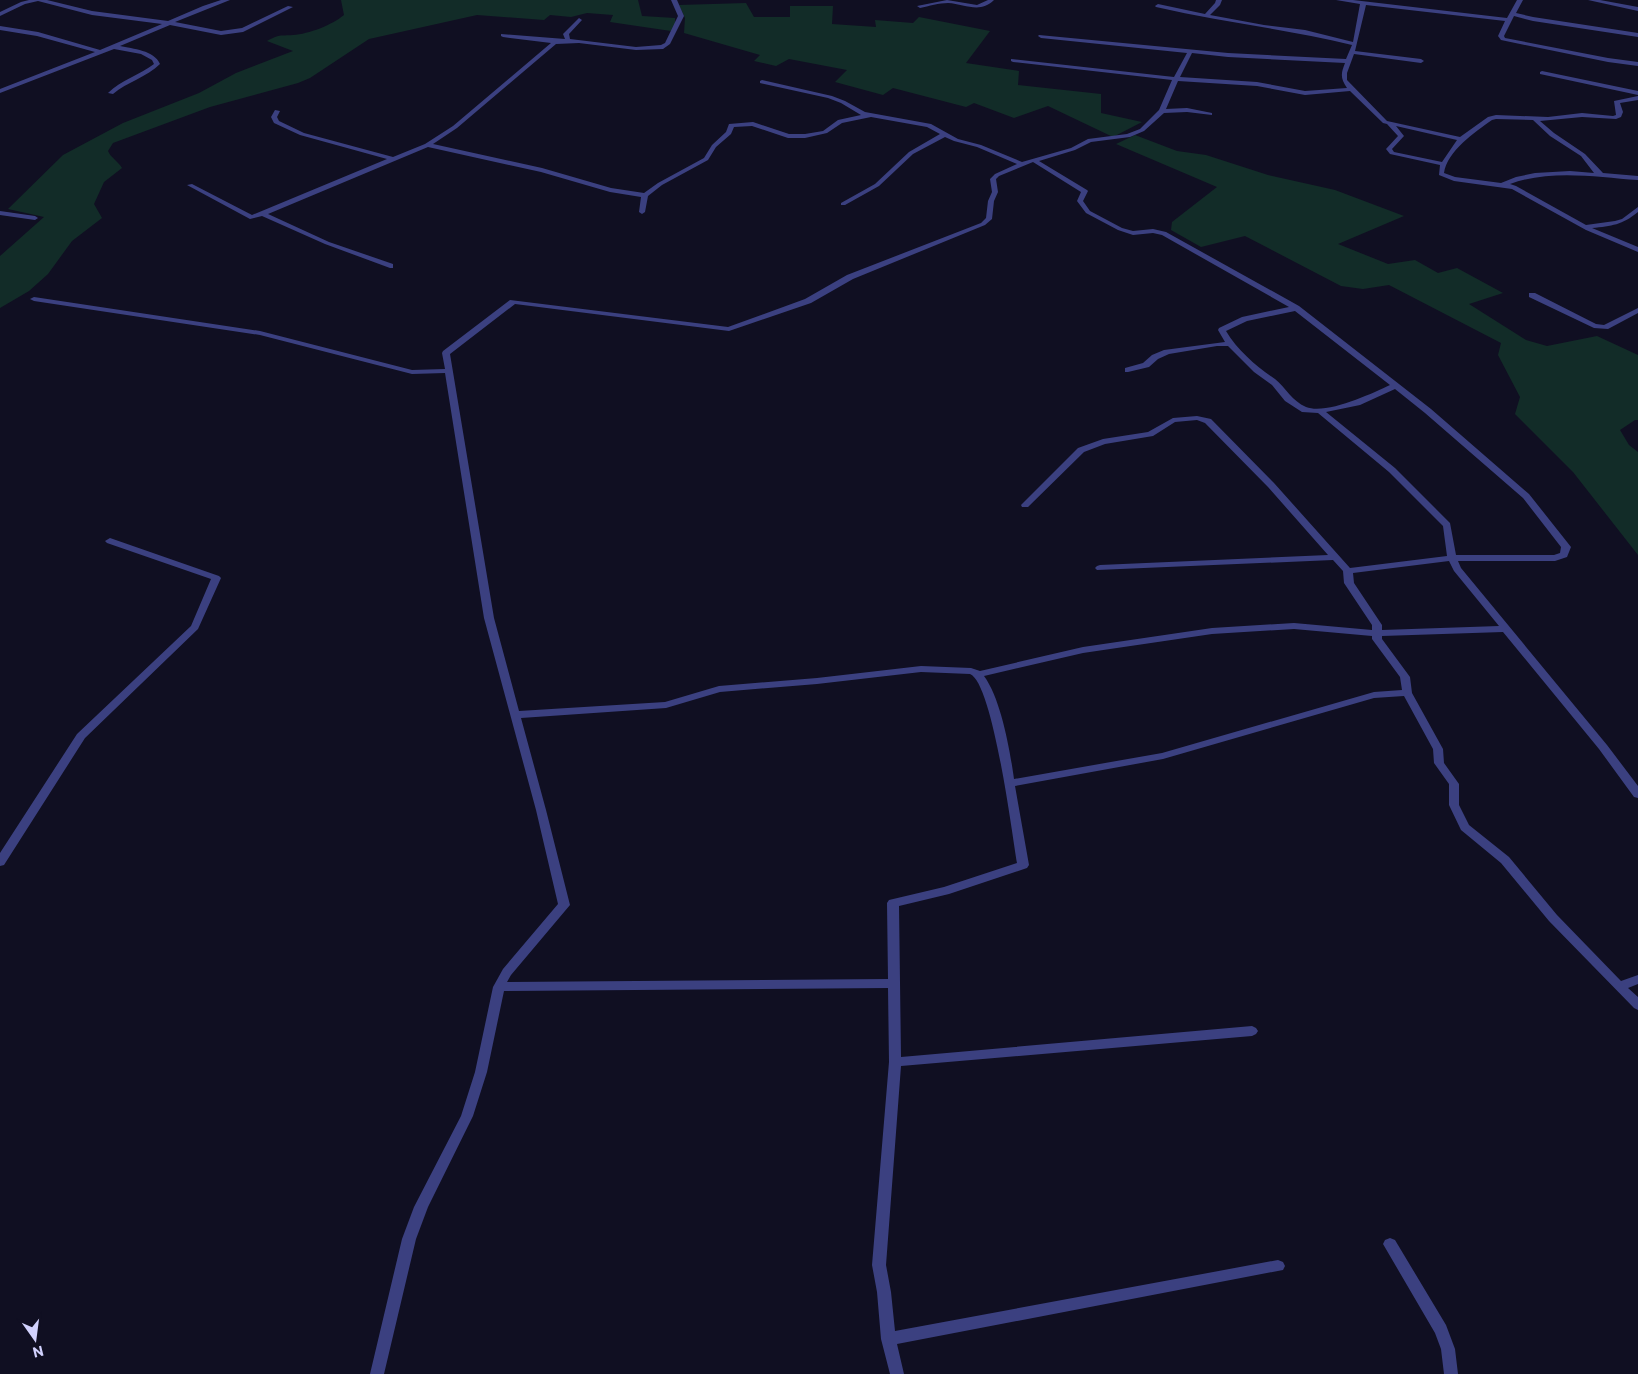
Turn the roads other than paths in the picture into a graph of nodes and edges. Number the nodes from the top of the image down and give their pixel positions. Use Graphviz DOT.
graph roads {
  1 [pos="38,0"];
  2 [pos="227,0"];
  3 [pos="674,0"];
  4 [pos="992,0"];
  5 [pos="1219,0"];
  6 [pos="1339,0"];
  7 [pos="1520,0"];
  8 [pos="1591,0"];
  9 [pos="1363,4"];
  10 [pos="920,6"];
  11 [pos="1158,6"];
  12 [pos="290,7"];
  13 [pos="1638,9"];
  14 [pos="0,14"];
  15 [pos="1513,14"];
  16 [pos="1206,16"];
  17 [pos="579,20"];
  18 [pos="1507,20"];
  19 [pos="170,23"];
  20 [pos="0,28"];
  21 [pos="503,35"];
  22 [pos="1638,35"];
  23 [pos="1041,36"];
  24 [pos="568,41"];
  25 [pos="560,42"];
  26 [pos="1355,44"];
  27 [pos="114,47"];
  28 [pos="1191,51"];
  29 [pos="100,52"];
  30 [pos="1353,52"];
  31 [pos="1013,60"];
  32 [pos="1349,61"];
  33 [pos="1421,61"];
  34 [pos="1638,64"];
  35 [pos="1542,73"];
  36 [pos="1178,79"];
  37 [pos="762,82"];
  38 [pos="1351,89"];
  39 [pos="0,90"];
  40 [pos="1638,93"];
  41 [pos="111,94"];
  42 [pos="1638,98"];
  43 [pos="277,111"];
  44 [pos="1162,111"];
  45 [pos="1210,114"];
  46 [pos="869,116"];
  47 [pos="1535,119"];
  48 [pos="1390,124"];
  49 [pos="945,134"];
  50 [pos="1460,139"];
  51 [pos="427,145"];
  52 [pos="392,159"];
  53 [pos="1034,160"];
  54 [pos="1022,164"];
  55 [pos="1443,164"];
  56 [pos="1601,175"];
  57 [pos="1638,178"];
  58 [pos="190,185"];
  59 [pos="1503,185"];
  60 [pos="645,195"];
  61 [pos="843,204"];
  62 [pos="1638,209"];
  63 [pos="0,212"];
  64 [pos="642,212"];
  65 [pos="262,214"];
  66 [pos="35,218"];
  67 [pos="1585,227"];
  68 [pos="1638,250"];
  69 [pos="390,266"];
  70 [pos="1532,295"];
  71 [pos="34,299"];
  72 [pos="1296,308"];
  73 [pos="1638,310"];
  74 [pos="1230,344"];
  75 [pos="1128,370"];
  76 [pos="449,371"];
  77 [pos="1395,386"];
  78 [pos="1320,411"];
  79 [pos="1025,505"];
  80 [pos="110,541"];
  81 [pos="1335,557"];
  82 [pos="1452,558"];
  83 [pos="1100,568"];
  84 [pos="1348,571"];
  85 [pos="1504,629"];
  86 [pos="1377,633"];
  87 [pos="978,674"];
  88 [pos="1408,693"];
  89 [pos="515,715"];
  90 [pos="1009,783"];
  91 [pos="1638,794"];
  92 [pos="0,862"];
  93 [pos="1638,979"];
  94 [pos="894,983"];
  95 [pos="499,986"];
  96 [pos="1620,986"];
  97 [pos="1638,1005"];
  98 [pos="1252,1031"];
  99 [pos="895,1062"];
  100 [pos="1390,1244"];
  101 [pos="1278,1266"];
  102 [pos="888,1339"];
  103 [pos="377,1374"];
  104 [pos="897,1374"];
  105 [pos="1451,1374"];
  1 -- 14 [label="street"];
  1 -- 19 [label="street"];
  2 -- 19 [label="street"];
  3 -- 24 [label="street"];
  4 -- 10 [label="street"];
  5 -- 16 [label="street"];
  6 -- 9 [label="street"];
  7 -- 15 [label="street"];
  8 -- 13 [label="street"];
  9 -- 18 [label="street"];
  9 -- 26 [label="street"];
  11 -- 16 [label="street"];
  12 -- 19 [label="street"];
  15 -- 18 [label="street"];
  15 -- 22 [label="street"];
  16 -- 26 [label="street"];
  17 -- 24 [label="street"];
  18 -- 34 [label="street"];
  19 -- 27 [label="street"];
  20 -- 29 [label="street"];
  21 -- 25 [label="street"];
  23 -- 28 [label="street"];
  24 -- 25 [label="street"];
  25 -- 51 [label="street"];
  26 -- 30 [label="street"];
  27 -- 29 [label="street"];
  27 -- 41 [label="street"];
  28 -- 32 [label="street"];
  28 -- 36 [label="street"];
  29 -- 39 [label="street"];
  30 -- 32 [label="street"];
  30 -- 33 [label="street"];
  31 -- 36 [label="street"];
  32 -- 38 [label="street"];
  35 -- 40 [label="street"];
  36 -- 38 [label="street"];
  36 -- 44 [label="street"];
  37 -- 46 [label="street"];
  38 -- 48 [label="street"];
  42 -- 47 [label="street"];
  43 -- 52 [label="street"];
  44 -- 45 [label="street"];
  44 -- 53 [label="street"];
  46 -- 49 [label="street"];
  46 -- 60 [label="street"];
  47 -- 50 [label="street"];
  47 -- 56 [label="street"];
  48 -- 50 [label="street"];
  48 -- 55 [label="street"];
  49 -- 54 [label="street"];
  49 -- 61 [label="street"];
  50 -- 55 [label="street"];
  51 -- 52 [label="street"];
  51 -- 60 [label="street"];
  52 -- 65 [label="street"];
  53 -- 54 [label="street"];
  53 -- 72 [label="street"];
  54 -- 76 [label="street"];
  55 -- 59 [label="street"];
  56 -- 57 [label="street"];
  56 -- 59 [label="street"];
  58 -- 65 [label="street"];
  59 -- 67 [label="street"];
  60 -- 64 [label="street"];
  62 -- 67 [label="street"];
  63 -- 66 [label="street"];
  65 -- 69 [label="street"];
  67 -- 68 [label="street"];
  70 -- 73 [label="street"];
  71 -- 76 [label="street"];
  72 -- 74 [label="street"];
  72 -- 77 [label="street"];
  74 -- 75 [label="street"];
  74 -- 78 [label="street"];
  76 -- 89 [label="street"];
  77 -- 78 [label="street"];
  77 -- 82 [label="street"];
  78 -- 82 [label="street"];
  79 -- 81 [label="street"];
  80 -- 92 [label="street"];
  81 -- 83 [label="street"];
  81 -- 84 [label="street"];
  82 -- 84 [label="street"];
  82 -- 85 [label="street"];
  84 -- 86 [label="street"];
  85 -- 86 [label="street"];
  85 -- 91 [label="street"];
  86 -- 87 [label="street"];
  86 -- 88 [label="street"];
  87 -- 89 [label="street"];
  87 -- 90 [label="street"];
  88 -- 90 [label="street"];
  88 -- 96 [label="street"];
  89 -- 95 [label="street"];
  90 -- 94 [label="street"];
  93 -- 96 [label="street"];
  94 -- 95 [label="street"];
  94 -- 99 [label="street"];
  95 -- 103 [label="street"];
  96 -- 97 [label="street"];
  98 -- 99 [label="street"];
  99 -- 102 [label="street"];
  100 -- 105 [label="street"];
  101 -- 102 [label="street"];
  102 -- 104 [label="street"];
}
